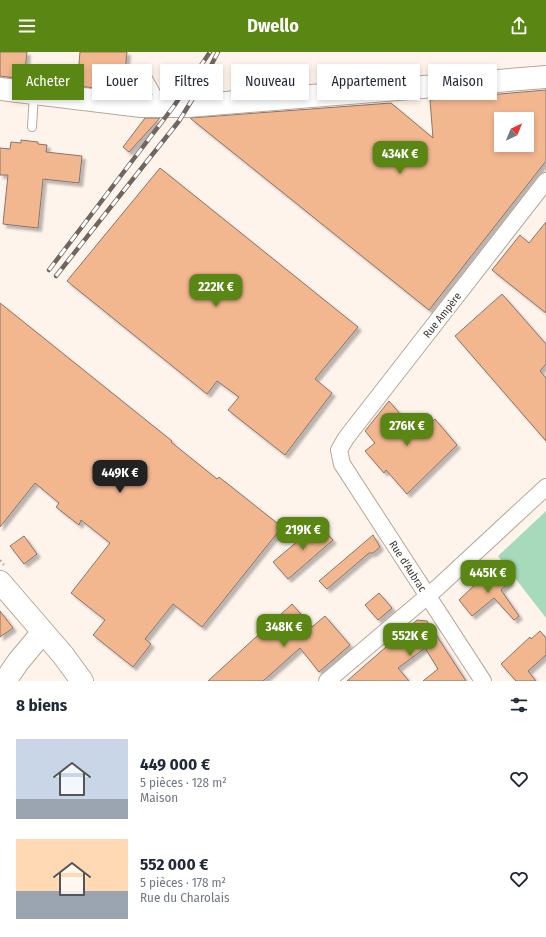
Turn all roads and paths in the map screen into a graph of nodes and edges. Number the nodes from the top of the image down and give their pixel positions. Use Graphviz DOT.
graph roads {
  1 [pos="546,77"];
  2 [pos="152,85"];
  3 [pos="0,89"];
  4 [pos="12,90"];
  5 [pos="84,99"];
  6 [pos="34,100"];
  7 [pos="164,106"];
  8 [pos="32,127"];
  9 [pos="546,181"];
  10 [pos="339,450"];
  11 [pos="546,487"];
  12 [pos="0,582"];
  13 [pos="428,596"];
  14 [pos="42,633"];
  15 [pos="5,681"];
  16 [pos="82,681"];
  17 [pos="327,681"];
  18 [pos="483,681"];
  1 -- 7 [label="main road"];
  2 -- 7 [label="lane"];
  3 -- 4 [label="main road"];
  5 -- 7 [label="main road"];
  6 -- 8 [label="lane"];
  9 -- 10 [label="street, Rue Ampère"];
  10 -- 13 [label="street, Rue d'Aubrac"];
  11 -- 13 [label="street"];
  12 -- 14 [label="main road"];
  13 -- 17 [label="street"];
  13 -- 18 [label="street, Rue d'Aubrac"];
  14 -- 15 [label="main road"];
  14 -- 16 [label="main road"];
}
